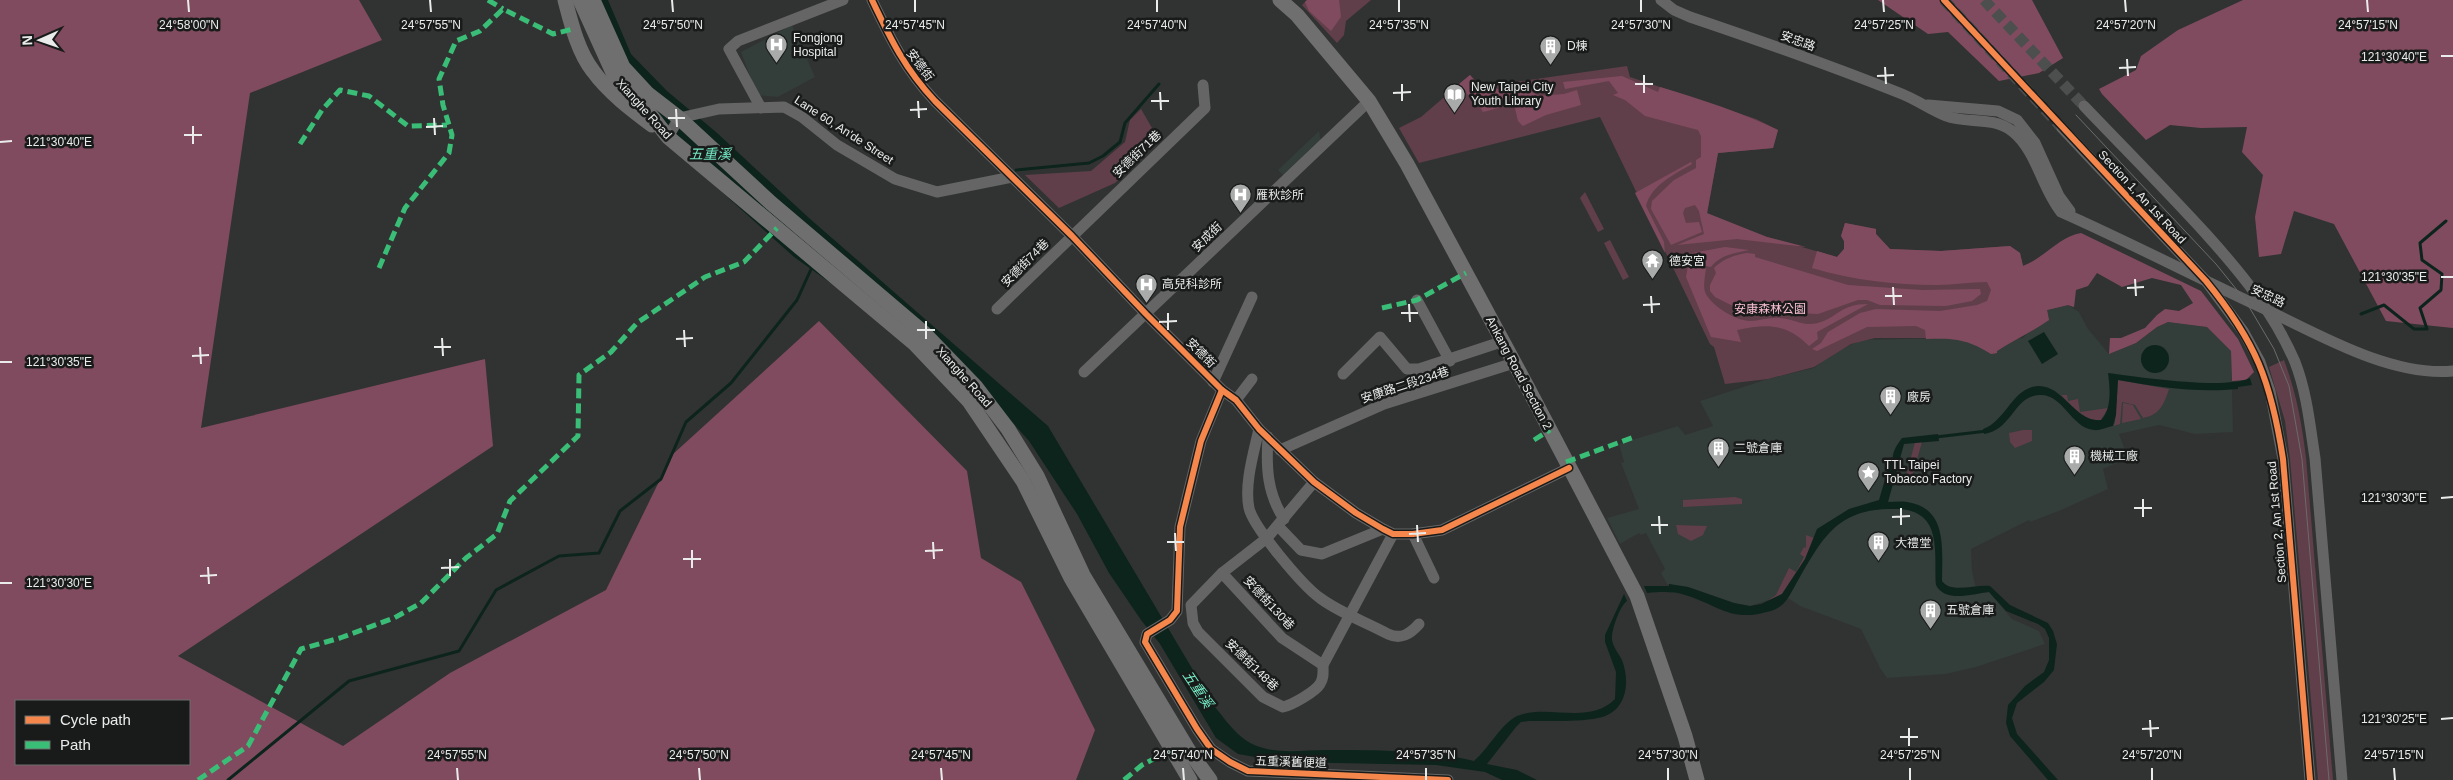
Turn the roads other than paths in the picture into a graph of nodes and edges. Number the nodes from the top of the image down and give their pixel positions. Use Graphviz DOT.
graph roads {
  1 [pos="564,0"];
  2 [pos="580,0"];
  3 [pos="593,0"];
  4 [pos="843,0"];
  5 [pos="872,0"];
  6 [pos="1280,0"];
  7 [pos="1661,0"];
  8 [pos="1203,85"];
  9 [pos="1369,101"];
  10 [pos="2084,106"];
  11 [pos="761,108"];
  12 [pos="679,118"];
  13 [pos="2062,128"];
  14 [pos="668,137"];
  15 [pos="1012,177"];
  16 [pos="1072,236"];
  17 [pos="814,251"];
  18 [pos="2206,281"];
  19 [pos="1252,298"];
  20 [pos="1417,300"];
  21 [pos="997,309"];
  22 [pos="2269,311"];
  23 [pos="1146,314"];
  24 [pos="1502,342"];
  25 [pos="935,354"];
  26 [pos="1450,361"];
  27 [pos="1514,363"];
  28 [pos="2453,371"];
  29 [pos="1084,372"];
  30 [pos="1343,374"];
  31 [pos="1252,380"];
  32 [pos="1217,386"];
  33 [pos="1236,400"];
  34 [pos="1259,429"];
  35 [pos="1268,437"];
  36 [pos="1280,450"];
  37 [pos="1569,468"];
  38 [pos="1314,482"];
  39 [pos="1281,522"];
  40 [pos="1388,531"];
  41 [pos="1413,534"];
  42 [pos="1267,538"];
  43 [pos="1222,572"];
  44 [pos="1434,578"];
  45 [pos="1349,614"];
  46 [pos="1419,624"];
  47 [pos="1323,665"];
  48 [pos="1190,780"];
  49 [pos="1210,780"];
  50 [pos="1448,780"];
  51 [pos="1697,780"];
  52 [pos="2310,780"];
  53 [pos="2342,780"];
  1 -- 14 [label="main road"];
  2 -- 14 [label="main road, Xianghe Road"];
  3 -- 12 [label="main road, Xianghe Road"];
  4 -- 11 [label="street"];
  5 -- 15 [label="street, 安德街"];
  6 -- 9 [label="main road, Ankang Road Section 2"];
  7 -- 18 [label="street, 安忠路"];
  8 -- 16 [label="street, 安德街71巷"];
  9 -- 23 [label="street, 安成街"];
  9 -- 24 [label="main road, Ankang Road Section 2"];
  10 -- 22 [label="street, Section 1, An 1st Road"];
  11 -- 12 [label="street, Lane 60, An'de Street"];
  11 -- 15 [label="street, Lane 60, An'de Street"];
  12 -- 14 [label="street"];
  12 -- 17 [label="main road, Xianghe Road"];
  13 -- 18 [label="street, Section 1, An 1st Road"];
  14 -- 17 [label="main road, Xianghe Road"];
  15 -- 16 [label="street, 安德街"];
  16 -- 21 [label="street, 安德街74巷"];
  16 -- 23 [label="street, 安德街"];
  17 -- 25 [label="main road, Xianghe Road"];
  18 -- 22 [label="street, 安忠路"];
  18 -- 52 [label="street, Section 2, An 1st Road"];
  19 -- 32 [label="street"];
  20 -- 26 [label="street"];
  22 -- 28 [label="street, 安忠路"];
  22 -- 53 [label="street"];
  23 -- 29 [label="street, 安成街"];
  23 -- 32 [label="street, 安德街"];
  24 -- 26 [label="street"];
  24 -- 27 [label="main road, Ankang Road Section 2"];
  25 -- 48 [label="main road, Xianghe Road"];
  25 -- 49 [label="main road, Xianghe Road"];
  26 -- 30 [label="street"];
  27 -- 36 [label="street, 安康路二段234巷"];
  27 -- 37 [label="main road, Ankang Road Section 2"];
  31 -- 33 [label="street"];
  32 -- 33 [label="street, 安德街"];
  32 -- 50 [label="street, 五重溪舊便道"];
  33 -- 34 [label="street, 安德街"];
  34 -- 35 [label="street, 安德街"];
  34 -- 42 [label="street"];
  35 -- 36 [label="street, 安德街"];
  35 -- 39 [label="street"];
  36 -- 38 [label="street, 安德街"];
  37 -- 41 [label="street"];
  37 -- 51 [label="main road, Ankang Road Section 2"];
  38 -- 39 [label="street, 安德街148巷"];
  38 -- 40 [label="street, 安德街"];
  39 -- 40 [label="street"];
  39 -- 42 [label="street, 安德街148巷"];
  40 -- 41 [label="street"];
  40 -- 45 [label="street, 安德街148巷"];
  41 -- 44 [label="street"];
  42 -- 43 [label="street, 安德街148巷"];
  42 -- 45 [label="street"];
  43 -- 47 [label="street, 安德街130巷"];
  43 -- 47 [label="street, 安德街148巷"];
  45 -- 46 [label="street"];
  45 -- 47 [label="street, 安德街148巷"];
}
